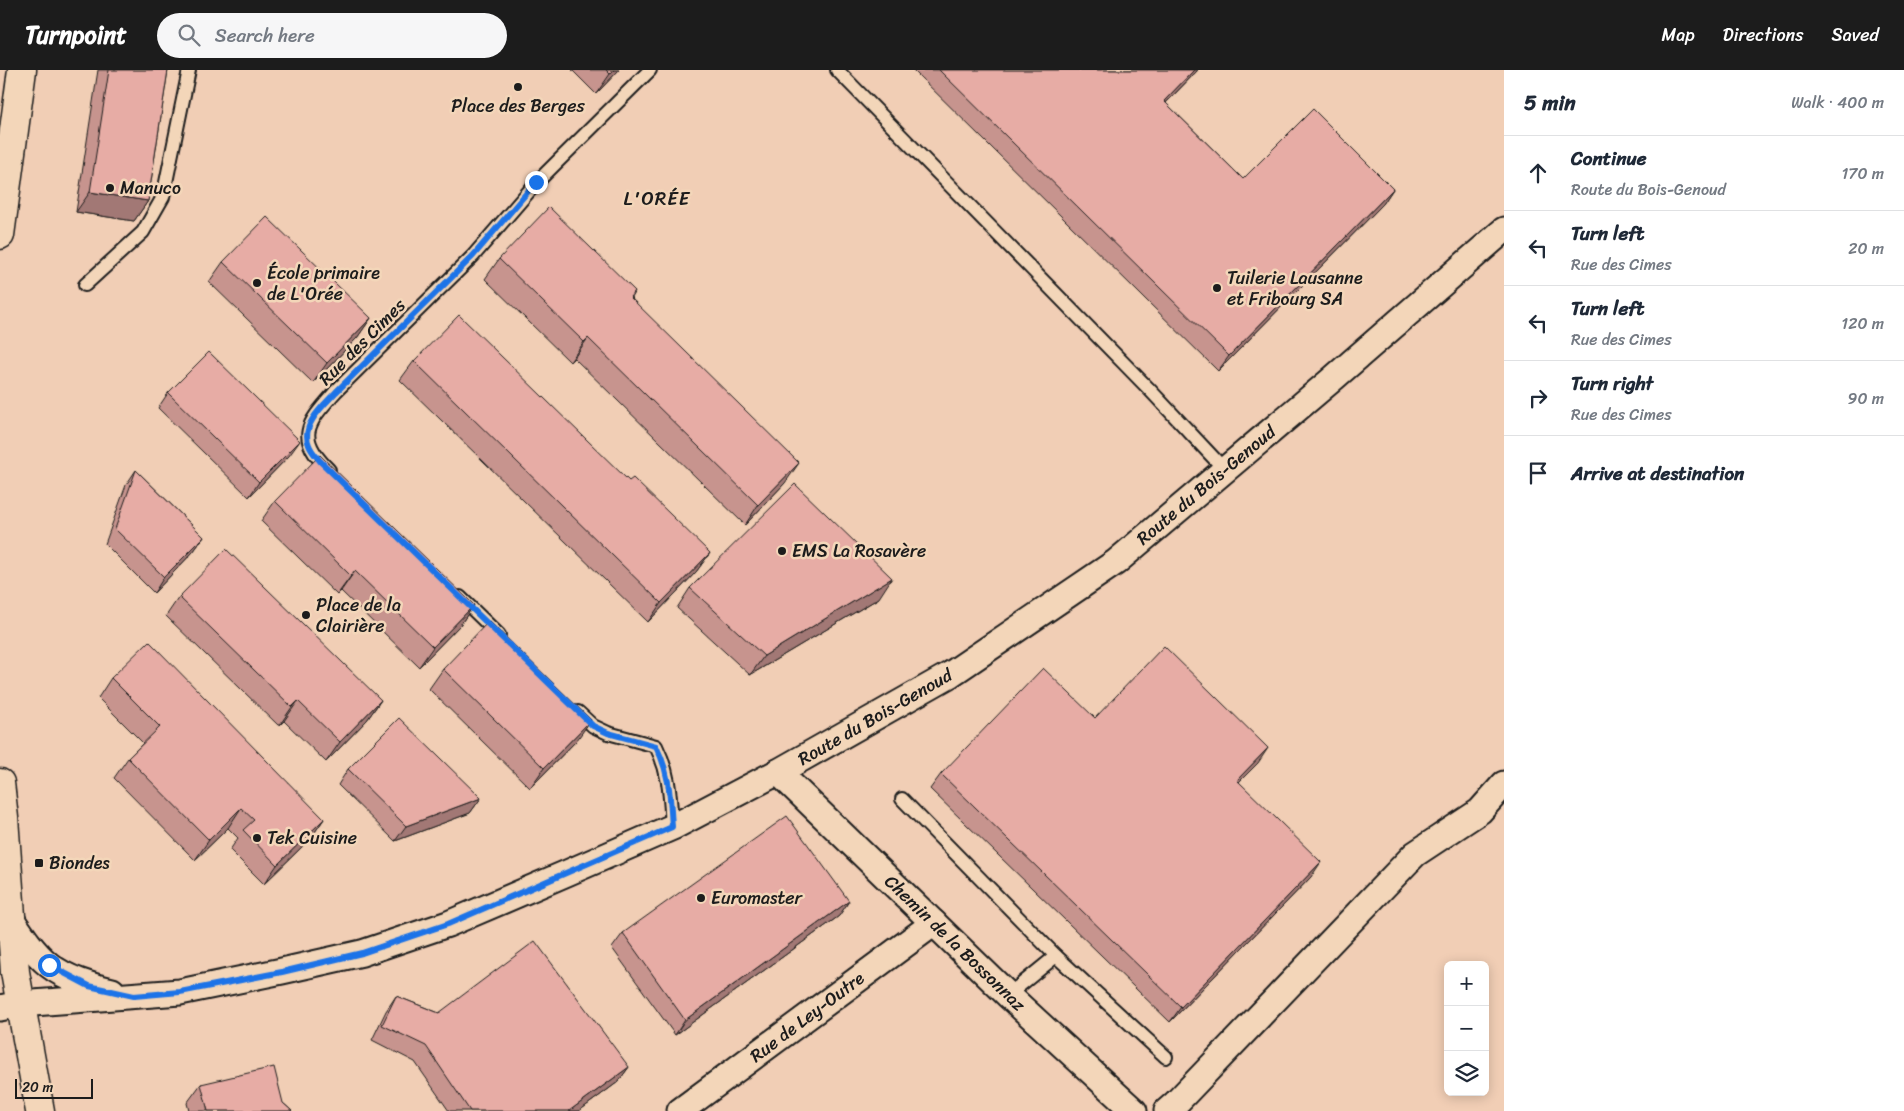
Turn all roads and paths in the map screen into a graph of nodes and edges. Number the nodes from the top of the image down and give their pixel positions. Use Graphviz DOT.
graph roads {
  1 [pos="22,70"];
  2 [pos="189,70"];
  3 [pos="650,70"];
  4 [pos="837,70"];
  5 [pos="1504,230"];
  6 [pos="0,235"];
  7 [pos="85,285"];
  8 [pos="1224,469"];
  9 [pos="341,482"];
  10 [pos="453,591"];
  11 [pos="509,645"];
  12 [pos="572,706"];
  13 [pos="778,772"];
  14 [pos="0,783"];
  15 [pos="1504,784"];
  16 [pos="902,799"];
  17 [pos="672,827"];
  18 [pos="12,920"];
  19 [pos="934,923"];
  20 [pos="1056,956"];
  21 [pos="1008,995"];
  22 [pos="134,996"];
  23 [pos="10,1006"];
  24 [pos="1166,1057"];
  25 [pos="40,1111"];
  26 [pos="680,1111"];
  27 [pos="1134,1111"];
  28 [pos="1167,1111"];
  1 -- 6 [label="main road"];
  2 -- 7 [label="lane"];
  3 -- 9 [label="lane, Rue des Cimes"];
  4 -- 8 [label="lane"];
  5 -- 8 [label="street, Route du Bois-Genoud"];
  8 -- 13 [label="street, Route du Bois-Genoud"];
  10 -- 11 [label="lane"];
  12 -- 17 [label="lane"];
  13 -- 17 [label="street, Route du Bois-Genoud"];
  13 -- 19 [label="street, Chemin de la Bossonnaz"];
  14 -- 18 [label="main road"];
  15 -- 28 [label="street"];
  16 -- 20 [label="lane"];
  17 -- 22 [label="street, Route du Bois-Genoud"];
  18 -- 22 [label="street, Route du Bois-Genoud"];
  18 -- 23 [label="main road"];
  19 -- 21 [label="street, Chemin de la Bossonnaz"];
  19 -- 26 [label="street, Rue de Ley-Outre"];
  20 -- 21 [label="lane"];
  20 -- 24 [label="lane"];
  21 -- 27 [label="street, Chemin de la Bossonnaz"];
  22 -- 23 [label="street, Route du Bois-Genoud"];
  23 -- 25 [label="main road"];
}
